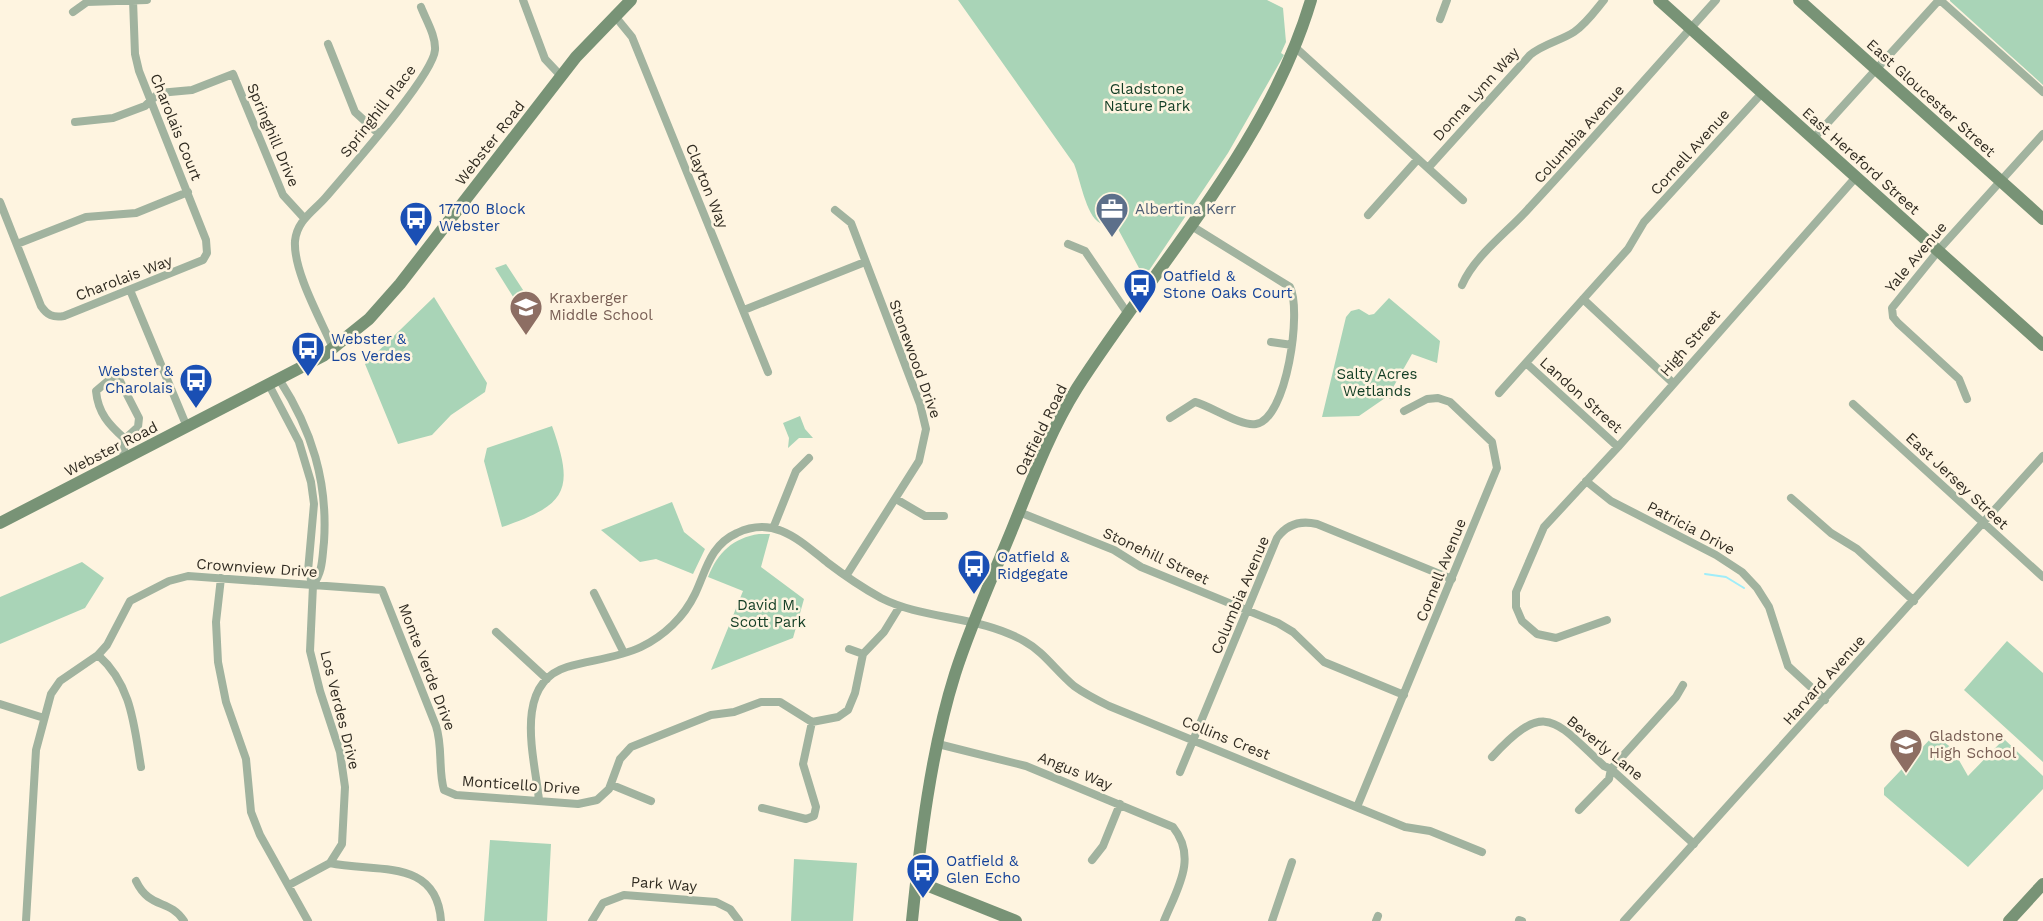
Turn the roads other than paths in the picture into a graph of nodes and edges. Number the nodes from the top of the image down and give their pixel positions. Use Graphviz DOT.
graph roads {
  1 [pos="133,0"];
  2 [pos="147,0"];
  3 [pos="523,0"];
  4 [pos="631,0"];
  5 [pos="1311,0"];
  6 [pos="1447,0"];
  7 [pos="1604,0"];
  8 [pos="1659,0"];
  9 [pos="1716,0"];
  10 [pos="1799,0"];
  11 [pos="1939,0"];
  12 [pos="421,7"];
  13 [pos="73,12"];
  14 [pos="614,15"];
  15 [pos="1440,19"];
  16 [pos="1690,28"];
  17 [pos="328,44"];
  18 [pos="1296,48"];
  19 [pos="1876,69"];
  20 [pos="561,76"];
  21 [pos="2043,92"];
  22 [pos="1762,93"];
  23 [pos="152,100"];
  24 [pos="75,122"];
  25 [pos="379,134"];
  26 [pos="2043,134"];
  27 [pos="1813,139"];
  28 [pos="1419,159"];
  29 [pos="1428,168"];
  30 [pos="1856,177"];
  31 [pos="2000,180"];
  32 [pos="188,192"];
  33 [pos="1463,200"];
  34 [pos="0,202"];
  35 [pos="835,210"];
  36 [pos="1368,215"];
  37 [pos="304,218"];
  38 [pos="2043,219"];
  39 [pos="1190,225"];
  40 [pos="17,244"];
  41 [pos="1068,244"];
  42 [pos="1939,251"];
  43 [pos="203,260"];
  44 [pos="865,262"];
  45 [pos="1462,285"];
  46 [pos="130,290"];
  47 [pos="1583,299"];
  48 [pos="744,310"];
  49 [pos="1128,314"];
  50 [pos="1271,342"];
  51 [pos="1292,345"];
  52 [pos="2043,345"];
  53 [pos="333,348"];
  54 [pos="1526,363"];
  55 [pos="768,372"];
  56 [pos="274,382"];
  57 [pos="1673,383"];
  58 [pos="1499,393"];
  59 [pos="1967,399"];
  60 [pos="1853,404"];
  61 [pos="1404,411"];
  62 [pos="1170,418"];
  63 [pos="187,427"];
  64 [pos="125,439"];
  65 [pos="1618,447"];
  66 [pos="2043,456"];
  67 [pos="809,458"];
  68 [pos="123,460"];
  69 [pos="1586,481"];
  70 [pos="1791,498"];
  71 [pos="897,499"];
  72 [pos="1019,512"];
  73 [pos="944,516"];
  74 [pos="0,523"];
  75 [pos="1982,523"];
  76 [pos="774,526"];
  77 [pos="846,576"];
  78 [pos="221,578"];
  79 [pos="2043,578"];
  80 [pos="1452,579"];
  81 [pos="313,585"];
  82 [pos="382,590"];
  83 [pos="594,593"];
  84 [pos="1914,601"];
  85 [pos="900,606"];
  86 [pos="1248,611"];
  87 [pos="1606,620"];
  88 [pos="975,622"];
  89 [pos="496,632"];
  90 [pos="849,649"];
  91 [pos="624,653"];
  92 [pos="863,654"];
  93 [pos="98,655"];
  94 [pos="547,679"];
  95 [pos="1683,685"];
  96 [pos="1404,695"];
  97 [pos="1825,700"];
  98 [pos="0,704"];
  99 [pos="44,718"];
  100 [pos="812,722"];
  101 [pos="1194,739"];
  102 [pos="938,744"];
  103 [pos="1492,757"];
  104 [pos="141,767"];
  105 [pos="1611,769"];
  106 [pos="1180,772"];
  107 [pos="612,785"];
  108 [pos="444,790"];
  109 [pos="539,800"];
  110 [pos="651,801"];
  111 [pos="1120,804"];
  112 [pos="1358,807"];
  113 [pos="762,808"];
  114 [pos="1579,810"];
  115 [pos="1694,844"];
  116 [pos="1482,852"];
  117 [pos="1092,860"];
  118 [pos="1292,862"];
  119 [pos="330,863"];
  120 [pos="916,880"];
  121 [pos="136,881"];
  122 [pos="2043,884"];
  123 [pos="289,885"];
  124 [pos="26,921"];
  125 [pos="184,921"];
  126 [pos="308,921"];
  127 [pos="441,921"];
  128 [pos="592,921"];
  129 [pos="739,921"];
  130 [pos="912,921"];
  131 [pos="1016,921"];
  132 [pos="1164,921"];
  133 [pos="1272,921"];
  134 [pos="1624,921"];
  135 [pos="2009,921"];
  1 -- 2 [label="street"];
  1 -- 13 [label="street"];
  1 -- 23 [label="street, Charolais Court"];
  3 -- 20 [label="street"];
  4 -- 14 [label="street, Webster Road"];
  5 -- 18 [label="street, Oatfield Road"];
  6 -- 15 [label="street"];
  7 -- 29 [label="street, Donna Lynn Way"];
  8 -- 16 [label="street, East Hereford Street"];
  9 -- 16 [label="street, Columbia Avenue"];
  10 -- 19 [label="street, East Gloucester Street"];
  11 -- 19 [label="street"];
  11 -- 21 [label="street"];
  12 -- 25 [label="street, Springhill Place"];
  14 -- 20 [label="street, Webster Road"];
  14 -- 48 [label="street, Clayton Way"];
  16 -- 22 [label="street, East Hereford Street"];
  16 -- 45 [label="street, Columbia Avenue"];
  17 -- 25 [label="street"];
  18 -- 28 [label="street"];
  18 -- 39 [label="street, Oatfield Road"];
  19 -- 27 [label="street"];
  19 -- 31 [label="street, East Gloucester Street"];
  20 -- 53 [label="street, Webster Road"];
  22 -- 27 [label="street, East Hereford Street"];
  22 -- 47 [label="street, Cornell Avenue"];
  23 -- 24 [label="street"];
  23 -- 32 [label="street, Charolais Court"];
  23 -- 37 [label="street, Springhill Drive"];
  25 -- 37 [label="street, Springhill Place"];
  26 -- 31 [label="street, Yale Avenue"];
  27 -- 30 [label="street, East Hereford Street"];
  28 -- 29 [label="street"];
  28 -- 36 [label="street"];
  29 -- 33 [label="street"];
  30 -- 42 [label="street, East Hereford Street"];
  30 -- 57 [label="street, High Street"];
  31 -- 38 [label="street, East Gloucester Street"];
  31 -- 42 [label="street, Yale Avenue"];
  32 -- 40 [label="street"];
  32 -- 43 [label="street, Charolais Court"];
  34 -- 40 [label="street"];
  35 -- 44 [label="street, Stonewood Drive"];
  37 -- 53 [label="street"];
  39 -- 49 [label="street, Oatfield Road"];
  39 -- 51 [label="street"];
  40 -- 46 [label="street, Charolais Way"];
  41 -- 49 [label="street"];
  42 -- 52 [label="street, East Hereford Street"];
  42 -- 59 [label="street, Yale Avenue"];
  43 -- 46 [label="street, Charolais Way"];
  44 -- 48 [label="street"];
  44 -- 71 [label="street, Stonewood Drive"];
  46 -- 63 [label="street"];
  47 -- 54 [label="street, Cornell Avenue"];
  47 -- 57 [label="street"];
  48 -- 55 [label="street, Clayton Way"];
  49 -- 72 [label="street, Oatfield Road"];
  50 -- 51 [label="street"];
  51 -- 62 [label="street"];
  53 -- 56 [label="street, Webster Road"];
  54 -- 58 [label="street, Cornell Avenue"];
  54 -- 65 [label="street, Landon Street"];
  56 -- 63 [label="street, Webster Road"];
  56 -- 81 [label="street, Los Verdes Drive"];
  56 -- 81 [label="street, Los Verdes Drive"];
  57 -- 65 [label="street, High Street"];
  60 -- 75 [label="street, East Jersey Street"];
  61 -- 80 [label="street, Cornell Avenue"];
  63 -- 68 [label="street, Webster Road"];
  64 -- 64 [label="street"];
  64 -- 68 [label="street"];
  65 -- 69 [label="street, High Street"];
  66 -- 75 [label="street, Harvard Avenue"];
  67 -- 76 [label="street"];
  68 -- 74 [label="street, Webster Road"];
  69 -- 87 [label="street, High Street"];
  69 -- 97 [label="street, Patricia Drive"];
  70 -- 84 [label="street"];
  71 -- 73 [label="street"];
  71 -- 77 [label="street, Stonewood Drive"];
  72 -- 86 [label="street, Stonehill Street"];
  72 -- 88 [label="street, Oatfield Road"];
  75 -- 79 [label="street, East Jersey Street"];
  75 -- 84 [label="street, Harvard Avenue"];
  76 -- 77 [label="street, Collins Crest"];
  76 -- 91 [label="street"];
  77 -- 85 [label="street, Collins Crest"];
  78 -- 81 [label="street, Crownview Drive"];
  78 -- 93 [label="street, Crownview Drive"];
  78 -- 123 [label="street"];
  80 -- 86 [label="street, Columbia Avenue"];
  80 -- 96 [label="street, Cornell Avenue"];
  81 -- 82 [label="street, Crownview Drive"];
  81 -- 119 [label="street, Los Verdes Drive"];
  82 -- 108 [label="street, Monte Verde Drive"];
  83 -- 91 [label="street"];
  84 -- 97 [label="street, Harvard Avenue"];
  85 -- 88 [label="street, Collins Crest"];
  85 -- 92 [label="street"];
  86 -- 96 [label="street, Stonehill Street"];
  86 -- 101 [label="street, Columbia Avenue"];
  88 -- 101 [label="street, Collins Crest"];
  88 -- 102 [label="street, Oatfield Road"];
  89 -- 94 [label="street"];
  90 -- 92 [label="street"];
  91 -- 94 [label="street"];
  92 -- 100 [label="street"];
  93 -- 99 [label="street, Crownview Drive"];
  93 -- 104 [label="street"];
  94 -- 109 [label="street"];
  95 -- 105 [label="street"];
  96 -- 112 [label="street, Cornell Avenue"];
  97 -- 115 [label="street, Harvard Avenue"];
  98 -- 99 [label="street"];
  99 -- 124 [label="street, Crownview Drive"];
  100 -- 107 [label="street"];
  100 -- 113 [label="street"];
  101 -- 106 [label="street, Columbia Avenue"];
  101 -- 112 [label="street, Collins Crest"];
  102 -- 111 [label="street, Angus Way"];
  102 -- 120 [label="street, Oatfield Road"];
  103 -- 105 [label="street, Beverly Lane"];
  105 -- 114 [label="street"];
  105 -- 115 [label="street, Beverly Lane"];
  107 -- 109 [label="street, Monticello Drive"];
  107 -- 110 [label="street"];
  108 -- 109 [label="street, Monticello Drive"];
  111 -- 117 [label="street"];
  111 -- 132 [label="street, Angus Way"];
  112 -- 116 [label="street, Collins Crest"];
  115 -- 134 [label="street, Harvard Avenue"];
  118 -- 133 [label="street"];
  119 -- 123 [label="street"];
  119 -- 127 [label="street"];
  120 -- 130 [label="street, Oatfield Road"];
  120 -- 131 [label="street"];
  121 -- 125 [label="street"];
  122 -- 135 [label="street"];
  123 -- 126 [label="street"];
  128 -- 129 [label="street, Park Way"];
}
